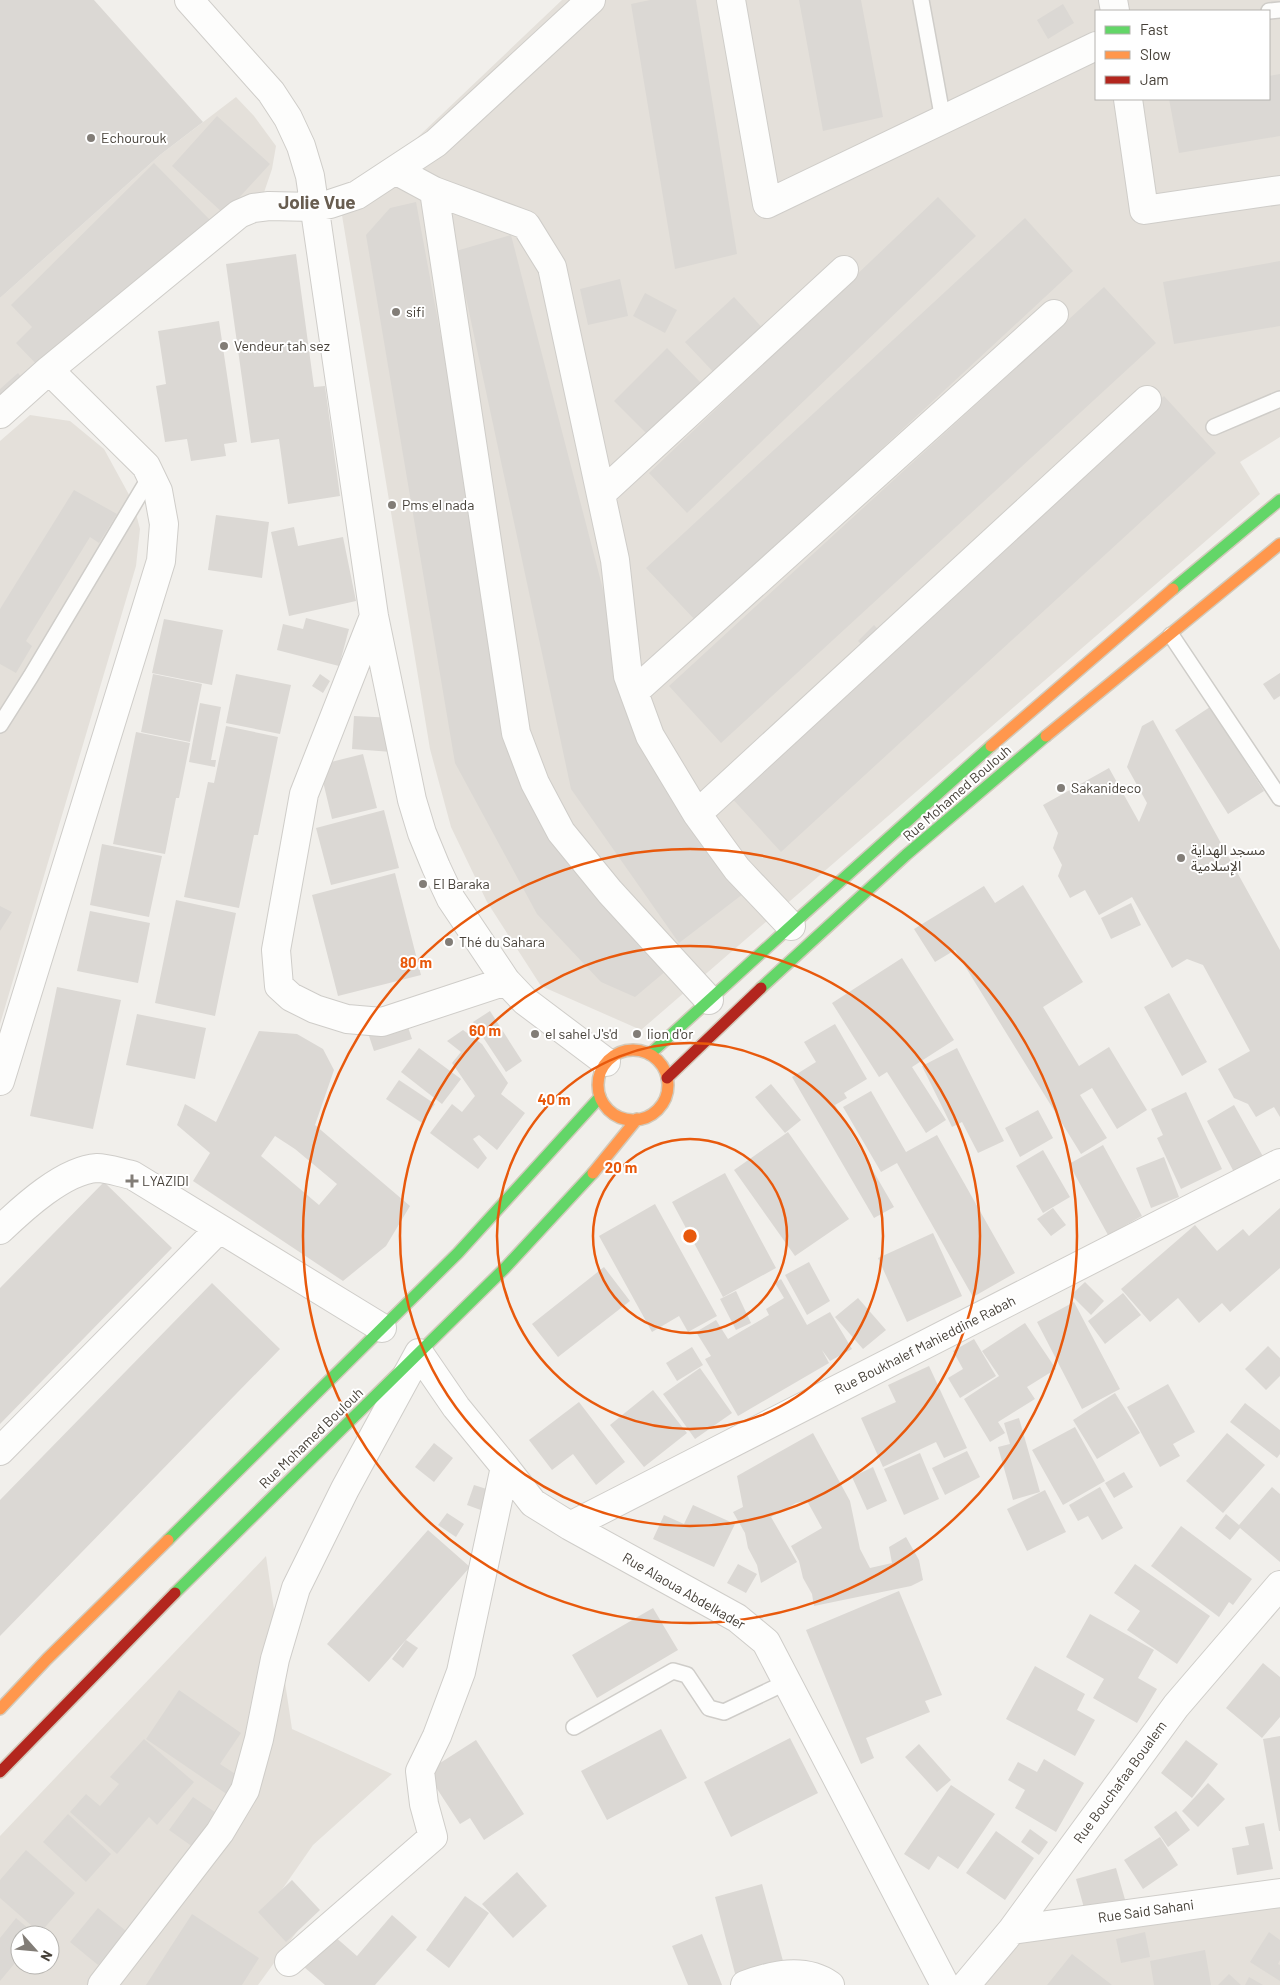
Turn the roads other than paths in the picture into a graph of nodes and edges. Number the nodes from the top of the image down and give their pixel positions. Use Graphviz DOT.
graph roads {
  1 [pos="189,0"];
  2 [pos="591,0"];
  3 [pos="731,0"];
  4 [pos="921,0"];
  5 [pos="1095,46"];
  6 [pos="1128,100"];
  7 [pos="943,120"];
  8 [pos="397,171"];
  9 [pos="1280,190"];
  10 [pos="434,191"];
  11 [pos="314,207"];
  12 [pos="844,270"];
  13 [pos="1054,314"];
  14 [pos="49,370"];
  15 [pos="1147,400"];
  16 [pos="1280,400"];
  17 [pos="0,414"];
  18 [pos="1214,427"];
  19 [pos="151,475"];
  20 [pos="602,493"];
  21 [pos="1280,500"];
  22 [pos="1280,544"];
  23 [pos="374,616"];
  24 [pos="1171,635"];
  25 [pos="634,692"];
  26 [pos="0,725"];
  27 [pos="1280,798"];
  28 [pos="697,814"];
  29 [pos="791,926"];
  30 [pos="506,981"];
  31 [pos="709,1000"];
  32 [pos="650,1054"];
  33 [pos="606,1062"];
  34 [pos="667,1078"];
  35 [pos="0,1081"];
  36 [pos="600,1097"];
  37 [pos="637,1119"];
  38 [pos="1280,1163"];
  39 [pos="219,1228"];
  40 [pos="0,1230"];
  41 [pos="382,1328"];
  42 [pos="419,1353"];
  43 [pos="0,1451"];
  44 [pos="505,1467"];
  45 [pos="570,1526"];
  46 [pos="1280,1585"];
  47 [pos="788,1682"];
  48 [pos="0,1709"];
  49 [pos="574,1727"];
  50 [pos="0,1772"];
  51 [pos="1280,1893"];
  52 [pos="1012,1930"];
  53 [pos="289,1962"];
  54 [pos="946,1983"];
  55 [pos="102,1985"];
  56 [pos="744,1985"];
  57 [pos="830,1985"];
  1 -- 11 [label="street"];
  2 -- 8 [label="street"];
  3 -- 7 [label="street"];
  4 -- 7 [label="lane"];
  5 -- 7 [label="street"];
  6 -- 9 [label="street"];
  8 -- 10 [label="street"];
  8 -- 11 [label="street"];
  10 -- 20 [label="street"];
  10 -- 31 [label="street"];
  11 -- 14 [label="street"];
  11 -- 23 [label="street"];
  12 -- 20 [label="street"];
  13 -- 25 [label="street"];
  14 -- 17 [label="street"];
  14 -- 19 [label="street"];
  15 -- 28 [label="street"];
  16 -- 18 [label="lane"];
  19 -- 26 [label="lane"];
  19 -- 35 [label="street"];
  20 -- 25 [label="street"];
  21 -- 29 [label="main road"];
  22 -- 24 [label="main road, Rue Mohamed Boulouh"];
  23 -- 30 [label="street"];
  23 -- 30 [label="street"];
  24 -- 27 [label="lane"];
  24 -- 34 [label="main road, Rue Mohamed Boulouh"];
  25 -- 28 [label="street"];
  28 -- 29 [label="street"];
  29 -- 31 [label="main road"];
  30 -- 33 [label="street"];
  31 -- 32 [label="main road"];
  32 -- 33 [label="main road"];
  32 -- 34 [label="main road"];
  33 -- 36 [label="main road"];
  34 -- 37 [label="main road"];
  36 -- 37 [label="main road"];
  36 -- 41 [label="main road"];
  37 -- 42 [label="main road, Rue Mohamed Boulouh"];
  38 -- 45 [label="street, Rue Boukhalef Mahieddine Rabah"];
  39 -- 40 [label="street"];
  39 -- 41 [label="street"];
  39 -- 43 [label="street"];
  41 -- 48 [label="main road"];
  42 -- 44 [label="street, Rue Alaoua Abdelkader"];
  42 -- 50 [label="main road, Rue Mohamed Boulouh"];
  42 -- 55 [label="street"];
  44 -- 45 [label="street, Rue Alaoua Abdelkader"];
  44 -- 53 [label="street"];
  45 -- 47 [label="street, Rue Alaoua Abdelkader"];
  46 -- 52 [label="street, Rue Bouchafaa Boualem"];
  47 -- 49 [label="lane"];
  47 -- 54 [label="street, Rue Alaoua Abdelkader"];
  51 -- 52 [label="street, Rue Said Sahani"];
  52 -- 54 [label="street, Rue Bouchafaa Boualem"];
  56 -- 57 [label="street"];
}
